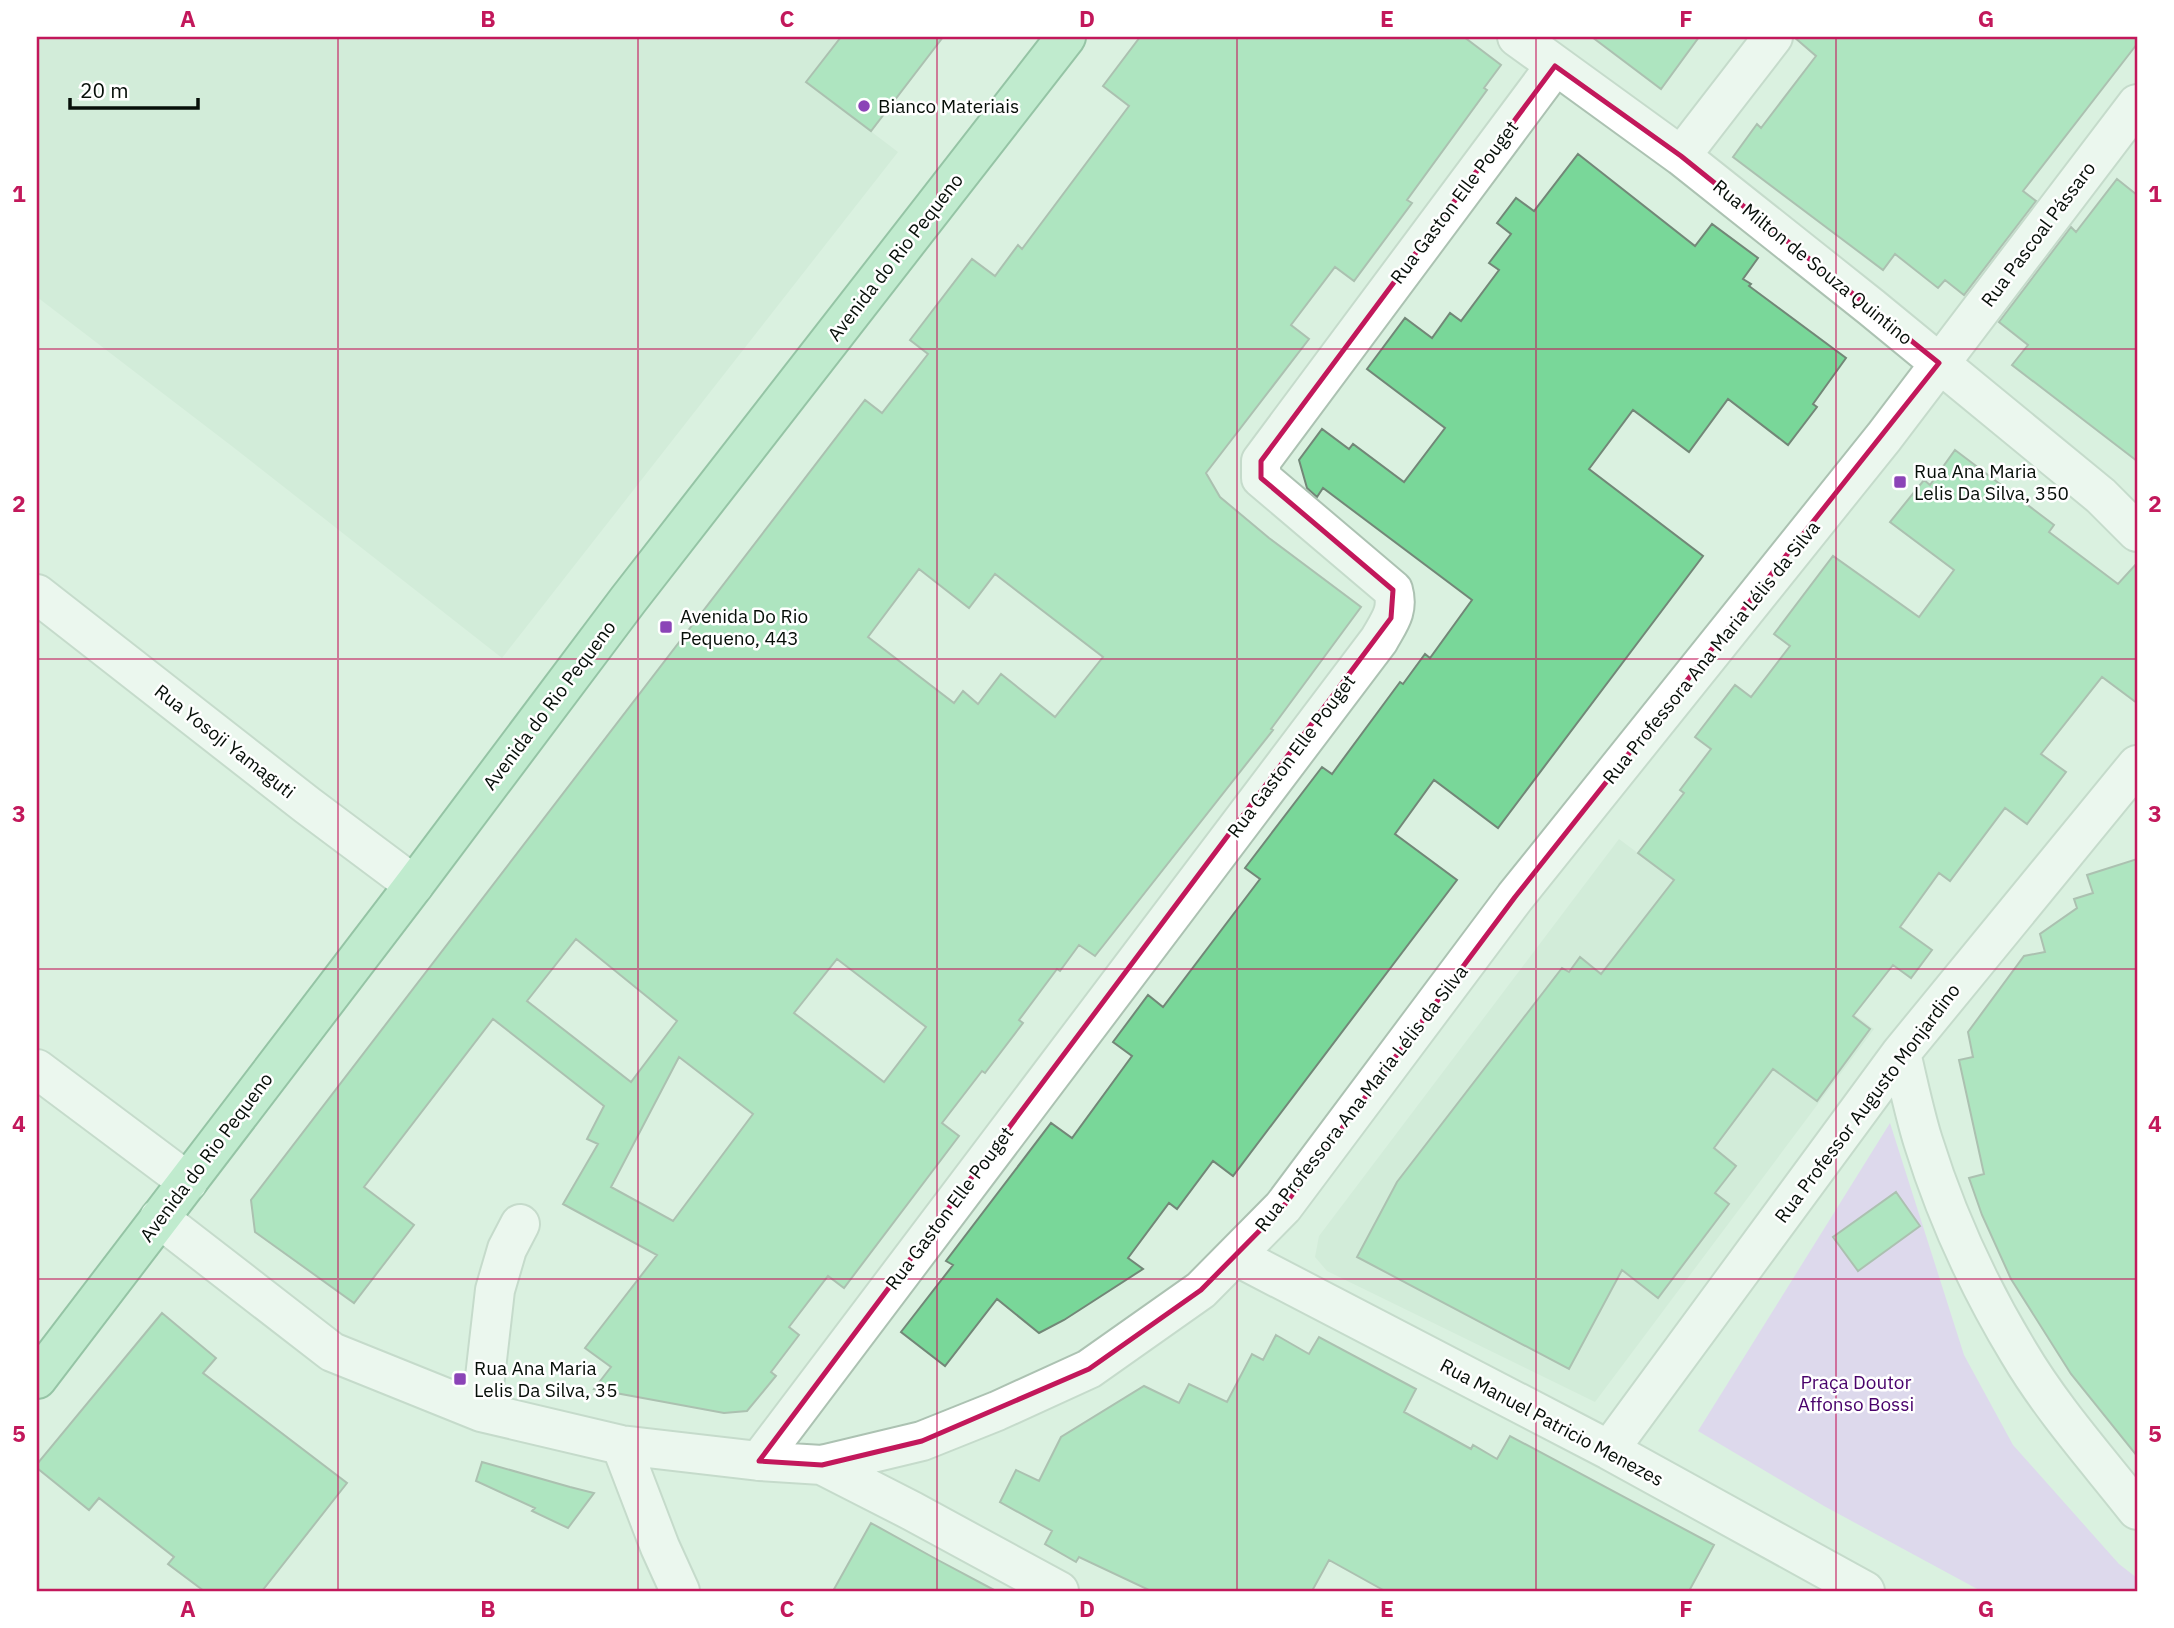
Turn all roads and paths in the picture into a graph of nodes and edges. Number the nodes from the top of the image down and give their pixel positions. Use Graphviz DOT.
graph roads {
  1 [pos="1066,37"];
  2 [pos="1517,37"];
  3 [pos="1773,37"];
  4 [pos="1555,66"];
  5 [pos="2137,104"];
  6 [pos="1681,156"];
  7 [pos="1939,363"];
  8 [pos="2101,496"];
  9 [pos="2137,513"];
  10 [pos="2137,533"];
  11 [pos="37,594"];
  12 [pos="2137,765"];
  13 [pos="414,885"];
  14 [pos="1901,1053"];
  15 [pos="37,1069"];
  16 [pos="188,1182"];
  17 [pos="159,1218"];
  18 [pos="520,1224"];
  19 [pos="1236,1256"];
  20 [pos="37,1378"];
  21 [pos="481,1412"];
  22 [pos="621,1445"];
  23 [pos="1609,1450"];
  24 [pos="759,1461"];
  25 [pos="822,1465"];
  26 [pos="2137,1510"];
  27 [pos="1800,1576"];
  28 [pos="680,1591"];
  29 [pos="1059,1591"];
  30 [pos="1865,1591"];
  1 -- 13 [label="main road, Avenida do Rio Pequeno"];
  2 -- 4 [label="street, Rua Milton de Souza Quintino"];
  3 -- 6 [label="street"];
  4 -- 6 [label="street, Rua Milton de Souza Quintino"];
  4 -- 24 [label="street, Rua Gaston Elle Pouget"];
  5 -- 7 [label="street, Rua Pascoal Pássaro"];
  6 -- 7 [label="street, Rua Milton de Souza Quintino"];
  7 -- 8 [label="street, Rua Milton de Souza Quintino"];
  7 -- 19 [label="street, Rua Professora Ana Maria Lélis da Silva"];
  8 -- 9 [label="street, Rua Milton de Souza Quintino"];
  8 -- 10 [label="street, Rua Milton de Souza Quintino"];
  11 -- 13 [label="street, Rua Yosoji Yamaguti"];
  12 -- 14 [label="street, Rua Professor Augusto Monjardino"];
  13 -- 16 [label="main road, Avenida do Rio Pequeno"];
  14 -- 23 [label="street, Rua Professor Augusto Monjardino"];
  14 -- 26 [label="street"];
  15 -- 16 [label="street"];
  16 -- 17 [label="main road, Avenida do Rio Pequeno"];
  17 -- 20 [label="main road, Avenida do Rio Pequeno"];
  17 -- 21 [label="street, Rua Professora Ana Maria Lélis da Silva"];
  18 -- 21 [label="street"];
  19 -- 23 [label="street, Rua Manuel Patricio Menezes"];
  19 -- 25 [label="street, Rua Professora Ana Maria Lélis da Silva"];
  21 -- 22 [label="street, Rua Professora Ana Maria Lélis da Silva"];
  22 -- 24 [label="street, Rua Professora Ana Maria Lélis da Silva"];
  22 -- 28 [label="street"];
  23 -- 27 [label="street, Rua Manuel Patricio Menezes"];
  24 -- 25 [label="street, Rua Professora Ana Maria Lélis da Silva"];
  25 -- 29 [label="street"];
  27 -- 30 [label="street, Rua Manuel Patricio Menezes"];
}
